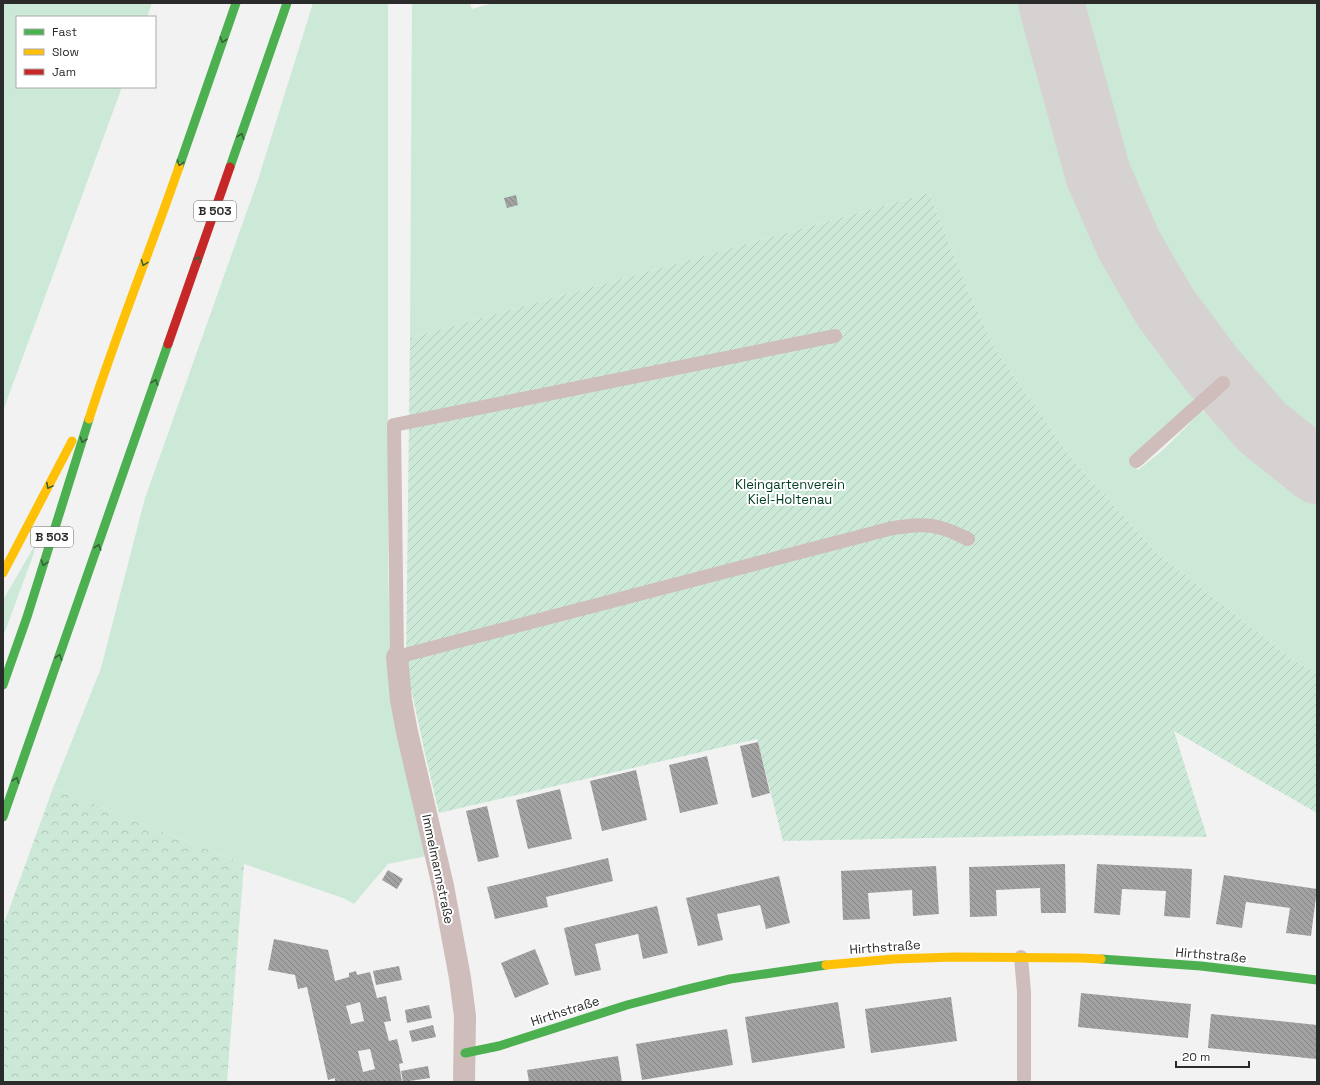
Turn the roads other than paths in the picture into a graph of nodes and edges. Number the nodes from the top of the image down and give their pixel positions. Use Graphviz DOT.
graph roads {
  1 [pos="236,3"];
  2 [pos="287,3"];
  3 [pos="835,336"];
  4 [pos="1223,383"];
  5 [pos="99,389"];
  6 [pos="1136,461"];
  7 [pos="968,539"];
  8 [pos="3,573"];
  9 [pos="397,657"];
  10 [pos="3,684"];
  11 [pos="3,817"];
  12 [pos="1021,957"];
  13 [pos="1317,980"];
  14 [pos="465,1053"];
  15 [pos="1024,1079"];
  16 [pos="464,1082"];
  1 -- 5 [label="main road, B 503, one-way"];
  11 -- 2 [label="main road, B 503, one-way"];
  3 -- 9 [label="lane"];
  4 -- 6 [label="lane"];
  5 -- 8 [label="main road, one-way"];
  5 -- 10 [label="main road, B 503, one-way"];
  7 -- 9 [label="lane"];
  9 -- 14 [label="street, Immelmannstraße"];
  12 -- 13 [label="main road, Hirthstraße"];
  12 -- 14 [label="main road, Hirthstraße"];
  12 -- 15 [label="lane"];
  14 -- 16 [label="street, Immelmannstraße"];
}
